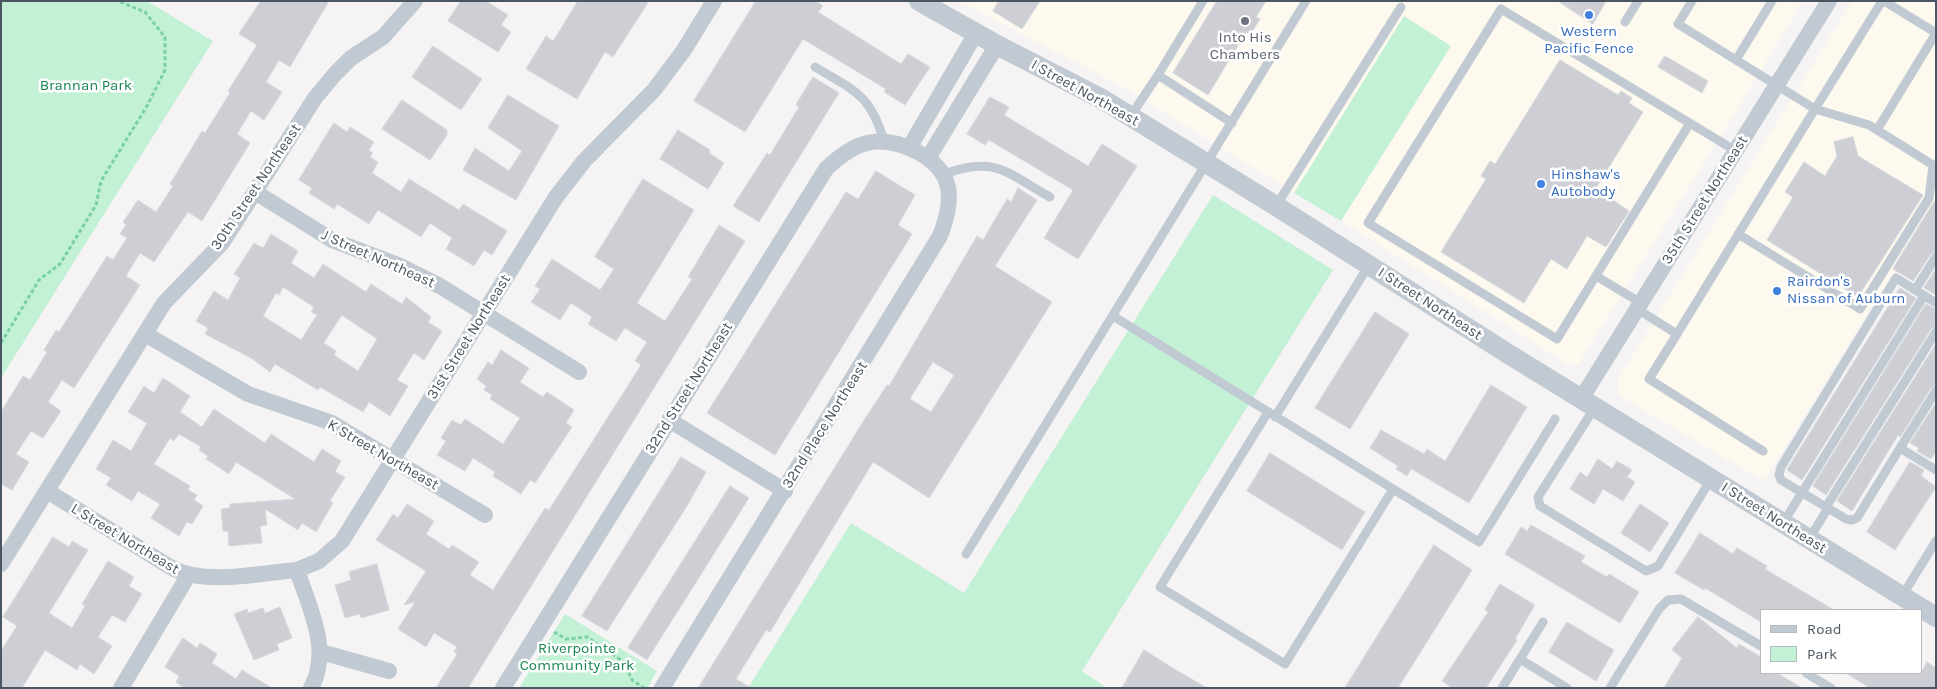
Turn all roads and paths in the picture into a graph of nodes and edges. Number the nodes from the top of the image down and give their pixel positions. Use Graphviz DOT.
graph roads {
  1 [pos="118,1"];
  2 [pos="415,1"];
  3 [pos="714,1"];
  4 [pos="919,1"];
  5 [pos="1203,1"];
  6 [pos="1306,1"];
  7 [pos="1638,1"];
  8 [pos="1692,1"];
  9 [pos="1772,1"];
  10 [pos="1829,1"];
  11 [pos="1883,1"];
  12 [pos="1401,8"];
  13 [pos="1625,22"];
  14 [pos="1936,33"];
  15 [pos="976,34"];
  16 [pos="997,45"];
  17 [pos="1736,60"];
  18 [pos="815,67"];
  19 [pos="1158,75"];
  20 [pos="1777,85"];
  21 [pos="1815,109"];
  22 [pos="1130,117"];
  23 [pos="1232,123"];
  24 [pos="1690,123"];
  25 [pos="1877,130"];
  26 [pos="884,141"];
  27 [pos="910,148"];
  28 [pos="1736,151"];
  29 [pos="928,158"];
  30 [pos="1207,163"];
  31 [pos="944,174"];
  32 [pos="255,192"];
  33 [pos="1050,197"];
  34 [pos="1276,206"];
  35 [pos="1738,234"];
  36 [pos="1936,257"];
  37 [pos="1369,265"];
  38 [pos="1596,276"];
  39 [pos="1915,290"];
  40 [pos="1924,296"];
  41 [pos="1936,303"];
  42 [pos="1639,306"];
  43 [pos="484,313"];
  44 [pos="1113,316"];
  45 [pos="1936,332"];
  46 [pos="145,334"];
  47 [pos="1677,334"];
  48 [pos="1,343"];
  49 [pos="579,372"];
  50 [pos="1936,391"];
  51 [pos="1588,403"];
  52 [pos="1272,414"];
  53 [pos="1555,419"];
  54 [pos="670,420"];
  55 [pos="1900,448"];
  56 [pos="1763,451"];
  57 [pos="393,459"];
  58 [pos="1935,468"];
  59 [pos="1711,479"];
  60 [pos="1393,489"];
  61 [pos="47,491"];
  62 [pos="784,491"];
  63 [pos="1802,492"];
  64 [pos="1827,508"];
  65 [pos="485,516"];
  66 [pos="1783,523"];
  67 [pos="1809,539"];
  68 [pos="1936,541"];
  69 [pos="966,554"];
  70 [pos="1,564"];
  71 [pos="297,570"];
  72 [pos="188,576"];
  73 [pos="1902,596"];
  74 [pos="1936,617"];
  75 [pos="1542,622"];
  76 [pos="542,625"];
  77 [pos="1760,645"];
  78 [pos="321,652"];
  79 [pos="1520,659"];
  80 [pos="389,671"];
  81 [pos="1808,674"];
  82 [pos="121,688"];
  83 [pos="311,688"];
  84 [pos="503,688"];
  85 [pos="644,688"];
  86 [pos="662,688"];
  87 [pos="1502,688"];
  88 [pos="1567,688"];
  89 [pos="1610,688"];
  90 [pos="1831,688"];
  1 -- 48 [label="path"];
  2 -- 32 [label="street, 30th Street Northeast"];
  3 -- 43 [label="street, 31st Street Northeast"];
  4 -- 15 [label="street, I Street Northeast"];
  5 -- 19 [label="lane"];
  6 -- 23 [label="lane"];
  7 -- 13 [label="lane"];
  8 -- 17 [label="lane"];
  9 -- 17 [label="lane"];
  10 -- 20 [label="street, 35th Street Northeast"];
  11 -- 14 [label="lane"];
  11 -- 21 [label="lane"];
  12 -- 34 [label="lane"];
  14 -- 25 [label="lane"];
  15 -- 16 [label="street, I Street Northeast"];
  15 -- 27 [label="street"];
  16 -- 22 [label="street, I Street Northeast"];
  16 -- 29 [label="street"];
  17 -- 20 [label="lane"];
  18 -- 26 [label="lane"];
  19 -- 22 [label="lane"];
  19 -- 23 [label="lane"];
  20 -- 21 [label="lane"];
  20 -- 28 [label="street, 35th Street Northeast"];
  21 -- 25 [label="lane"];
  21 -- 35 [label="lane"];
  22 -- 30 [label="street, I Street Northeast"];
  23 -- 30 [label="lane"];
  24 -- 28 [label="lane"];
  24 -- 38 [label="lane"];
  24 -- 38 [label="lane"];
  25 -- 35 [label="lane"];
  26 -- 27 [label="street, 32nd Street Northeast"];
  26 -- 54 [label="street, 32nd Street Northeast"];
  27 -- 29 [label="street, 32nd Street Northeast"];
  28 -- 42 [label="street, 35th Street Northeast"];
  29 -- 31 [label="street"];
  30 -- 34 [label="street, I Street Northeast"];
  30 -- 44 [label="lane"];
  31 -- 33 [label="lane"];
  31 -- 62 [label="street, 32nd Place Northeast"];
  32 -- 43 [label="street, J Street Northeast"];
  32 -- 46 [label="street, 30th Street Northeast"];
  34 -- 37 [label="street, I Street Northeast"];
  35 -- 47 [label="lane"];
  36 -- 39 [label="lane"];
  37 -- 51 [label="street, I Street Northeast"];
  37 -- 52 [label="lane"];
  38 -- 42 [label="lane"];
  39 -- 40 [label="lane"];
  39 -- 63 [label="lane"];
  40 -- 41 [label="lane"];
  40 -- 63 [label="lane"];
  42 -- 47 [label="lane"];
  42 -- 51 [label="street, 35th Street Northeast"];
  43 -- 49 [label="street, J Street Northeast"];
  43 -- 57 [label="street, 31st Street Northeast"];
  44 -- 52 [label="lane"];
  44 -- 69 [label="lane"];
  45 -- 64 [label="lane"];
  46 -- 57 [label="street, K Street Northeast"];
  46 -- 61 [label="street, 30th Street Northeast"];
  47 -- 56 [label="lane"];
  50 -- 55 [label="lane"];
  51 -- 59 [label="street, I Street Northeast"];
  51 -- 59 [label="lane"];
  52 -- 60 [label="lane"];
  52 -- 60 [label="lane"];
  53 -- 60 [label="lane"];
  54 -- 62 [label="street"];
  54 -- 76 [label="street, 32nd Street Northeast"];
  55 -- 58 [label="lane"];
  55 -- 64 [label="lane"];
  57 -- 65 [label="street, K Street Northeast"];
  57 -- 71 [label="street, 31st Street Northeast"];
  59 -- 66 [label="street, I Street Northeast"];
  61 -- 70 [label="street, 30th Street Northeast"];
  61 -- 72 [label="street, L Street Northeast"];
  62 -- 86 [label="street, 32nd Place Northeast"];
  63 -- 64 [label="lane"];
  63 -- 66 [label="lane"];
  64 -- 67 [label="lane"];
  66 -- 67 [label="street, I Street Northeast"];
  67 -- 73 [label="street, I Street Northeast"];
  68 -- 73 [label="lane"];
  71 -- 72 [label="street, L Street Northeast"];
  71 -- 78 [label="street"];
  72 -- 82 [label="street"];
  73 -- 74 [label="street, I Street Northeast"];
  75 -- 79 [label="lane"];
  76 -- 84 [label="street, 32nd Street Northeast"];
  76 -- 85 [label="path"];
  77 -- 89 [label="lane"];
  78 -- 80 [label="street"];
  78 -- 83 [label="street"];
  79 -- 87 [label="lane"];
  79 -- 88 [label="lane"];
  81 -- 90 [label="lane"];
}
